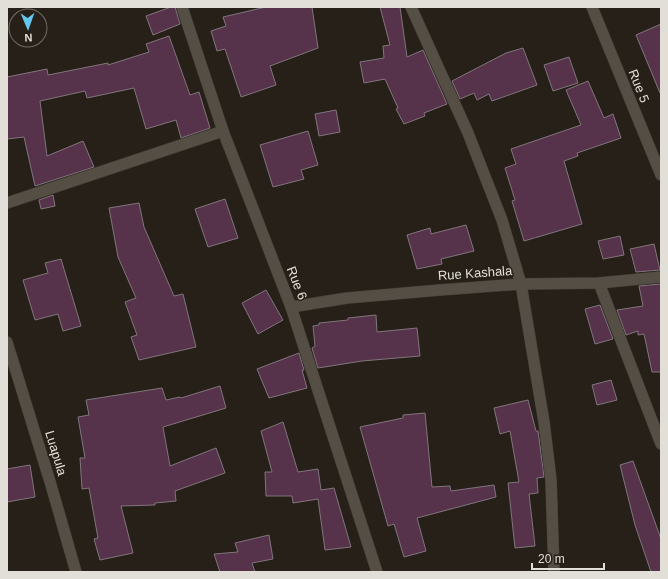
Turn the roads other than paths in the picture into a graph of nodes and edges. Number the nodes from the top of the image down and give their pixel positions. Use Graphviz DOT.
graph roads {
  1 [pos="182,7"];
  2 [pos="411,7"];
  3 [pos="592,7"];
  4 [pos="223,131"];
  5 [pos="661,175"];
  6 [pos="7,203"];
  7 [pos="661,277"];
  8 [pos="599,283"];
  9 [pos="521,284"];
  10 [pos="291,307"];
  11 [pos="7,342"];
  12 [pos="661,444"];
  13 [pos="76,572"];
  14 [pos="377,572"];
  15 [pos="554,572"];
  1 -- 4 [label="street, Rue 6"];
  2 -- 9 [label="street"];
  3 -- 5 [label="street, Rue 5"];
  4 -- 6 [label="street"];
  4 -- 10 [label="street, Rue 6"];
  7 -- 8 [label="street, Rue Kashala"];
  8 -- 9 [label="street, Rue Kashala"];
  8 -- 12 [label="street"];
  9 -- 10 [label="street, Rue Kashala"];
  9 -- 15 [label="street"];
  10 -- 14 [label="street, Rue 6"];
  11 -- 13 [label="street, Luapula"];
}
